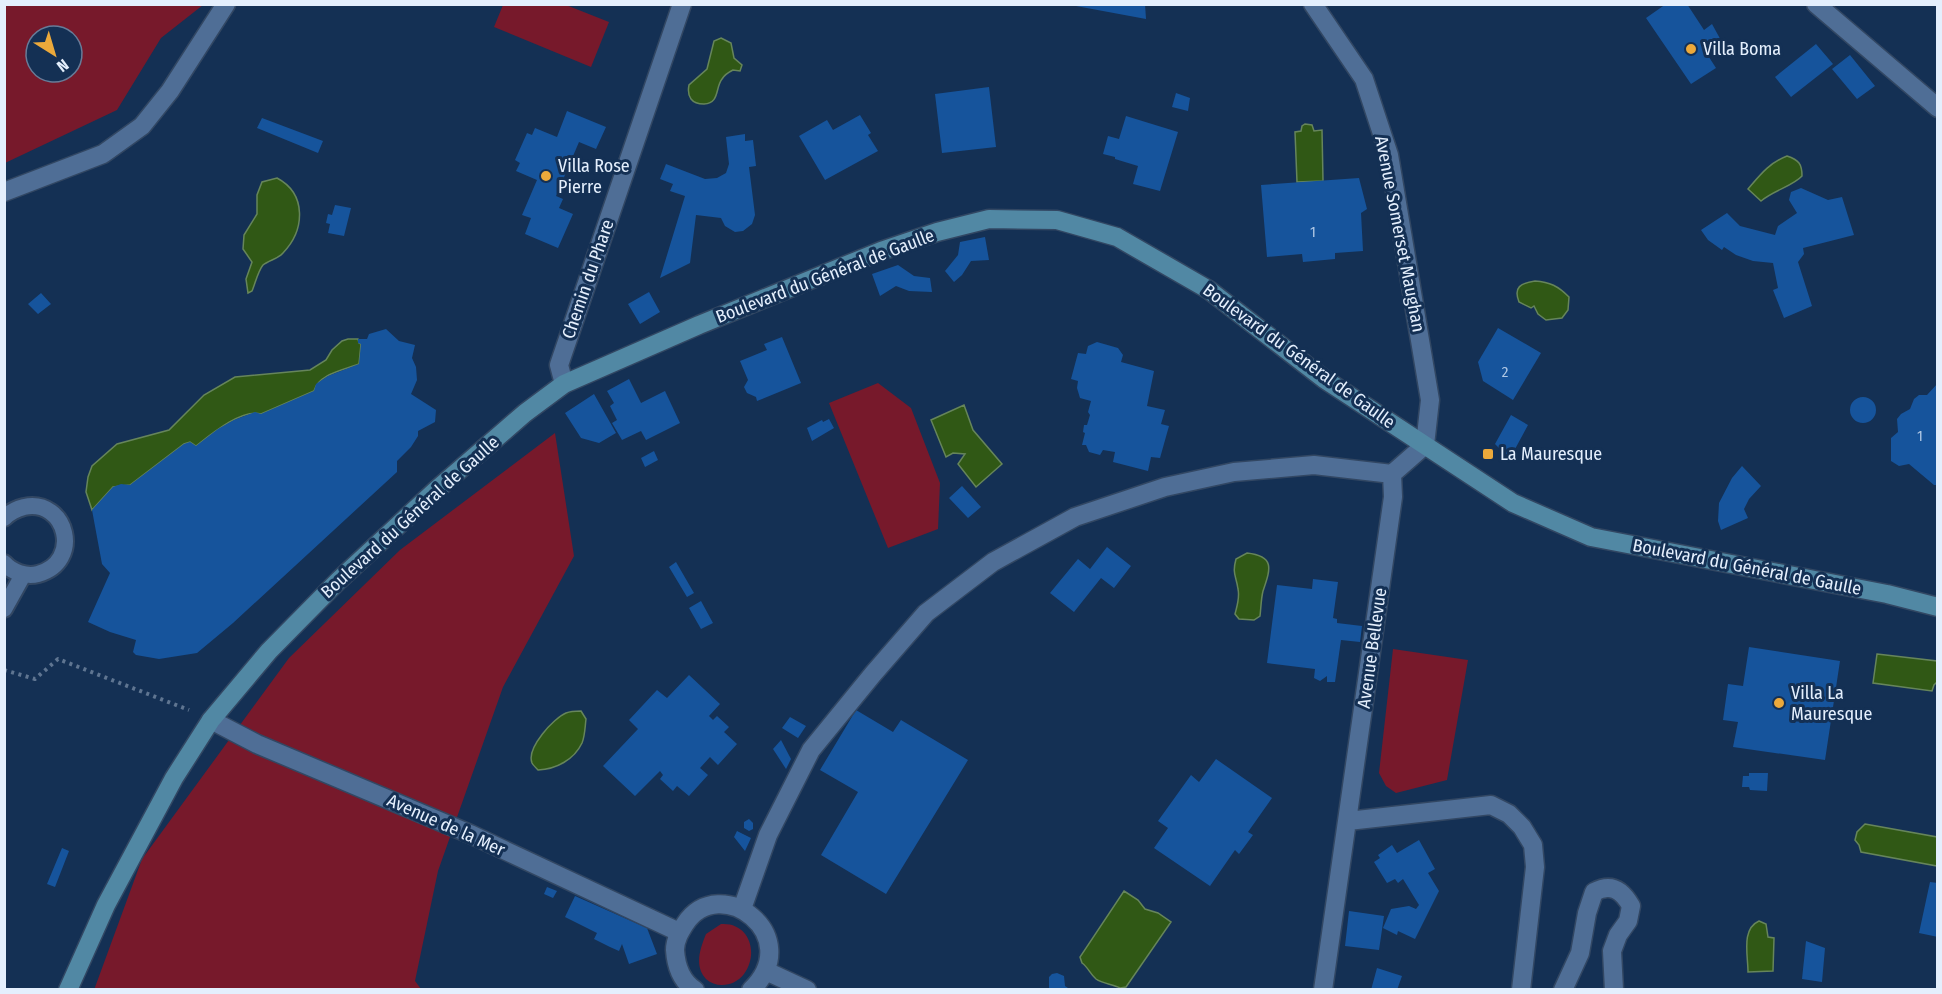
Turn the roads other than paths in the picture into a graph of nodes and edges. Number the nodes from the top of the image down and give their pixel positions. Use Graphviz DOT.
graph roads {
  1 [pos="226,4"];
  2 [pos="681,4"];
  3 [pos="1313,4"];
  4 [pos="1816,4"];
  5 [pos="1938,108"];
  6 [pos="4,192"];
  7 [pos="564,384"];
  8 [pos="1425,445"];
  9 [pos="1392,474"];
  10 [pos="4,519"];
  11 [pos="5,566"];
  12 [pos="23,575"];
  13 [pos="1938,607"];
  14 [pos="4,609"];
  15 [pos="211,720"];
  16 [pos="1348,821"];
  17 [pos="742,909"];
  18 [pos="679,932"];
  19 [pos="766,971"];
  20 [pos="68,990"];
  21 [pos="695,990"];
  22 [pos="751,990"];
  23 [pos="807,990"];
  24 [pos="1323,990"];
  25 [pos="1521,990"];
  26 [pos="1563,990"];
  27 [pos="1614,990"];
  1 -- 6 [label="street"];
  2 -- 7 [label="street, Chemin du Phare"];
  3 -- 8 [label="street, Avenue Somerset Maughan"];
  4 -- 5 [label="street"];
  7 -- 8 [label="street, Boulevard du Général de Gaulle"];
  7 -- 15 [label="street, Boulevard du Général de Gaulle"];
  8 -- 9 [label="street"];
  8 -- 13 [label="street, Boulevard du Général de Gaulle"];
  9 -- 16 [label="street, Avenue Bellevue"];
  9 -- 17 [label="street"];
  10 -- 12 [label="lane"];
  11 -- 12 [label="lane"];
  12 -- 14 [label="lane"];
  15 -- 18 [label="street, Avenue de la Mer"];
  15 -- 20 [label="street, Boulevard du Général de Gaulle"];
  16 -- 24 [label="street, Avenue Bellevue"];
  16 -- 25 [label="street"];
  17 -- 18 [label="street"];
  17 -- 19 [label="street"];
  18 -- 21 [label="street"];
  19 -- 22 [label="street"];
  19 -- 23 [label="street"];
  26 -- 27 [label="street"];
}
